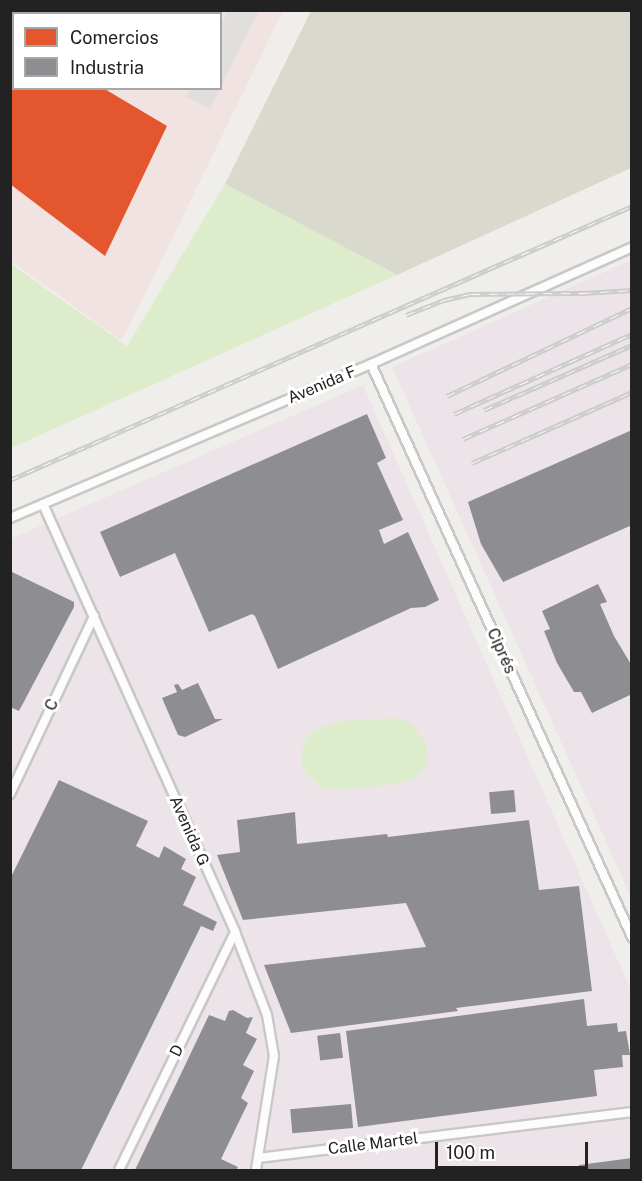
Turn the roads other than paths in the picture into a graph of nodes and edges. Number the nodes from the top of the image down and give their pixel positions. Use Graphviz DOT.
graph roads {
  1 [pos="632,247"];
  2 [pos="371,364"];
  3 [pos="43,504"];
  4 [pos="10,518"];
  5 [pos="94,616"];
  6 [pos="10,794"];
  7 [pos="235,932"];
  8 [pos="632,937"];
  9 [pos="632,1112"];
  10 [pos="258,1158"];
  11 [pos="119,1170"];
  12 [pos="256,1170"];
  1 -- 2 [label="street, Avenida F"];
  2 -- 3 [label="street, Avenida F"];
  2 -- 8 [label="street, Ciprés"];
  3 -- 4 [label="street, Avenida F"];
  3 -- 5 [label="street, Avenida G"];
  5 -- 6 [label="street, C"];
  5 -- 7 [label="street, Avenida G"];
  7 -- 10 [label="street, Avenida G"];
  7 -- 11 [label="street, D"];
  9 -- 10 [label="street, Calle Martel"];
  10 -- 12 [label="street, Avenida G"];
}
